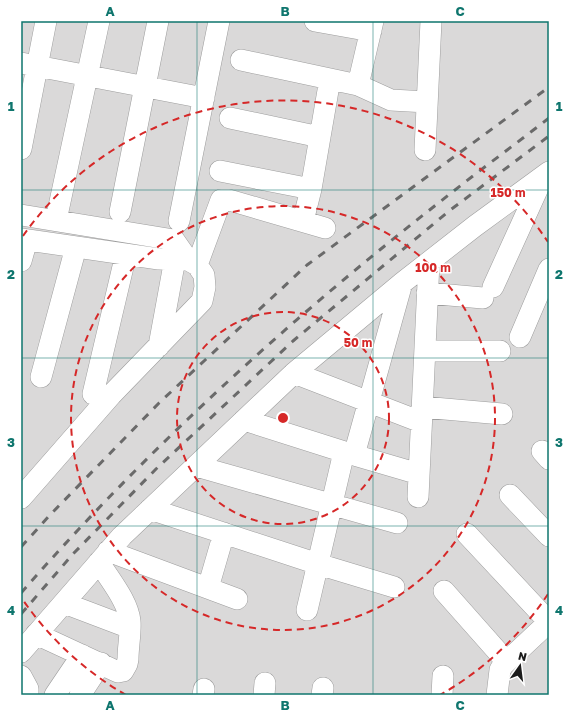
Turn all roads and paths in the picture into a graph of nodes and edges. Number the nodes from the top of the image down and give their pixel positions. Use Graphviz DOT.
graph roads {
  1 [pos="46,21"];
  2 [pos="99,21"];
  3 [pos="158,21"];
  4 [pos="219,21"];
  5 [pos="315,21"];
  6 [pos="431,21"];
  7 [pos="372,26"];
  8 [pos="241,60"];
  9 [pos="29,65"];
  10 [pos="87,76"];
  11 [pos="330,79"];
  12 [pos="358,85"];
  13 [pos="145,87"];
  14 [pos="204,98"];
  15 [pos="427,102"];
  16 [pos="230,118"];
  17 [pos="23,125"];
  18 [pos="320,137"];
  19 [pos="21,149"];
  20 [pos="426,150"];
  21 [pos="220,171"];
  22 [pos="546,174"];
  23 [pos="311,189"];
  24 [pos="58,211"];
  25 [pos="120,212"];
  26 [pos="21,215"];
  27 [pos="179,221"];
  28 [pos="303,221"];
  29 [pos="325,228"];
  30 [pos="24,240"];
  31 [pos="76,247"];
  32 [pos="126,254"];
  33 [pos="21,261"];
  34 [pos="187,262"];
  35 [pos="429,262"];
  36 [pos="549,269"];
  37 [pos="402,284"];
  38 [pos="427,293"];
  39 [pos="520,337"];
  40 [pos="159,346"];
  41 [pos="425,351"];
  42 [pos="500,351"];
  43 [pos="294,373"];
  44 [pos="41,377"];
  45 [pos="93,394"];
  46 [pos="369,402"];
  47 [pos="502,414"];
  48 [pos="422,415"];
  49 [pos="244,420"];
  50 [pos="349,454"];
  51 [pos="196,466"];
  52 [pos="419,474"];
  53 [pos="510,495"];
  54 [pos="418,497"];
  55 [pos="21,498"];
  56 [pos="332,504"];
  57 [pos="150,509"];
  58 [pos="397,523"];
  59 [pos="224,533"];
  60 [pos="467,534"];
  61 [pos="549,536"];
  62 [pos="104,557"];
  63 [pos="318,564"];
  64 [pos="394,586"];
  65 [pos="208,588"];
  66 [pos="444,591"];
  67 [pos="237,599"];
  68 [pos="64,603"];
  69 [pos="307,610"];
  70 [pos="549,622"];
  71 [pos="130,628"];
  72 [pos="36,634"];
  73 [pos="21,652"];
  74 [pos="82,655"];
  75 [pos="506,661"];
  76 [pos="101,664"];
  77 [pos="21,676"];
  78 [pos="28,695"];
  79 [pos="55,695"];
  80 [pos="80,695"];
  81 [pos="497,695"];
  1 -- 9 [label="street"];
  2 -- 10 [label="street"];
  3 -- 13 [label="street"];
  4 -- 14 [label="street"];
  5 -- 7 [label="street"];
  6 -- 15 [label="street"];
  7 -- 12 [label="street"];
  8 -- 11 [label="street"];
  9 -- 10 [label="street"];
  9 -- 17 [label="street"];
  10 -- 13 [label="street"];
  10 -- 24 [label="street"];
  11 -- 12 [label="street"];
  11 -- 18 [label="street"];
  12 -- 15 [label="street"];
  13 -- 14 [label="street"];
  13 -- 25 [label="street"];
  14 -- 27 [label="street"];
  15 -- 20 [label="street"];
  16 -- 18 [label="street"];
  17 -- 19 [label="street"];
  18 -- 23 [label="street"];
  21 -- 23 [label="street"];
  22 -- 35 [label="street"];
  22 -- 38 [label="street"];
  23 -- 28 [label="street"];
  26 -- 34 [label="street"];
  28 -- 29 [label="street"];
  28 -- 34 [label="street"];
  30 -- 31 [label="street"];
  30 -- 33 [label="street"];
  31 -- 32 [label="street"];
  31 -- 44 [label="street"];
  32 -- 34 [label="street"];
  32 -- 45 [label="street"];
  34 -- 40 [label="street"];
  34 -- 40 [label="street"];
  35 -- 37 [label="street"];
  35 -- 38 [label="street"];
  36 -- 39 [label="street"];
  37 -- 43 [label="street"];
  37 -- 46 [label="street"];
  38 -- 41 [label="street"];
  40 -- 55 [label="street"];
  41 -- 42 [label="street"];
  41 -- 48 [label="street"];
  43 -- 46 [label="street"];
  43 -- 49 [label="street"];
  46 -- 48 [label="street"];
  46 -- 50 [label="street"];
  47 -- 48 [label="street"];
  48 -- 52 [label="street"];
  49 -- 50 [label="street"];
  49 -- 51 [label="street"];
  50 -- 52 [label="street"];
  50 -- 56 [label="street"];
  51 -- 56 [label="street"];
  51 -- 57 [label="street"];
  52 -- 54 [label="street"];
  53 -- 61 [label="street"];
  56 -- 58 [label="street"];
  56 -- 63 [label="street"];
  57 -- 59 [label="street"];
  57 -- 62 [label="street"];
  59 -- 63 [label="street"];
  59 -- 65 [label="street"];
  60 -- 70 [label="street"];
  62 -- 65 [label="street"];
  62 -- 68 [label="street"];
  62 -- 71 [label="street"];
  63 -- 64 [label="street"];
  63 -- 69 [label="street"];
  65 -- 67 [label="street"];
  66 -- 75 [label="street"];
  68 -- 71 [label="street"];
  68 -- 72 [label="street"];
  70 -- 75 [label="street"];
  71 -- 76 [label="street"];
  72 -- 73 [label="street"];
  72 -- 74 [label="street"];
  74 -- 76 [label="street"];
  74 -- 79 [label="street"];
  75 -- 81 [label="street"];
  76 -- 80 [label="street"];
  77 -- 78 [label="street"];
}
